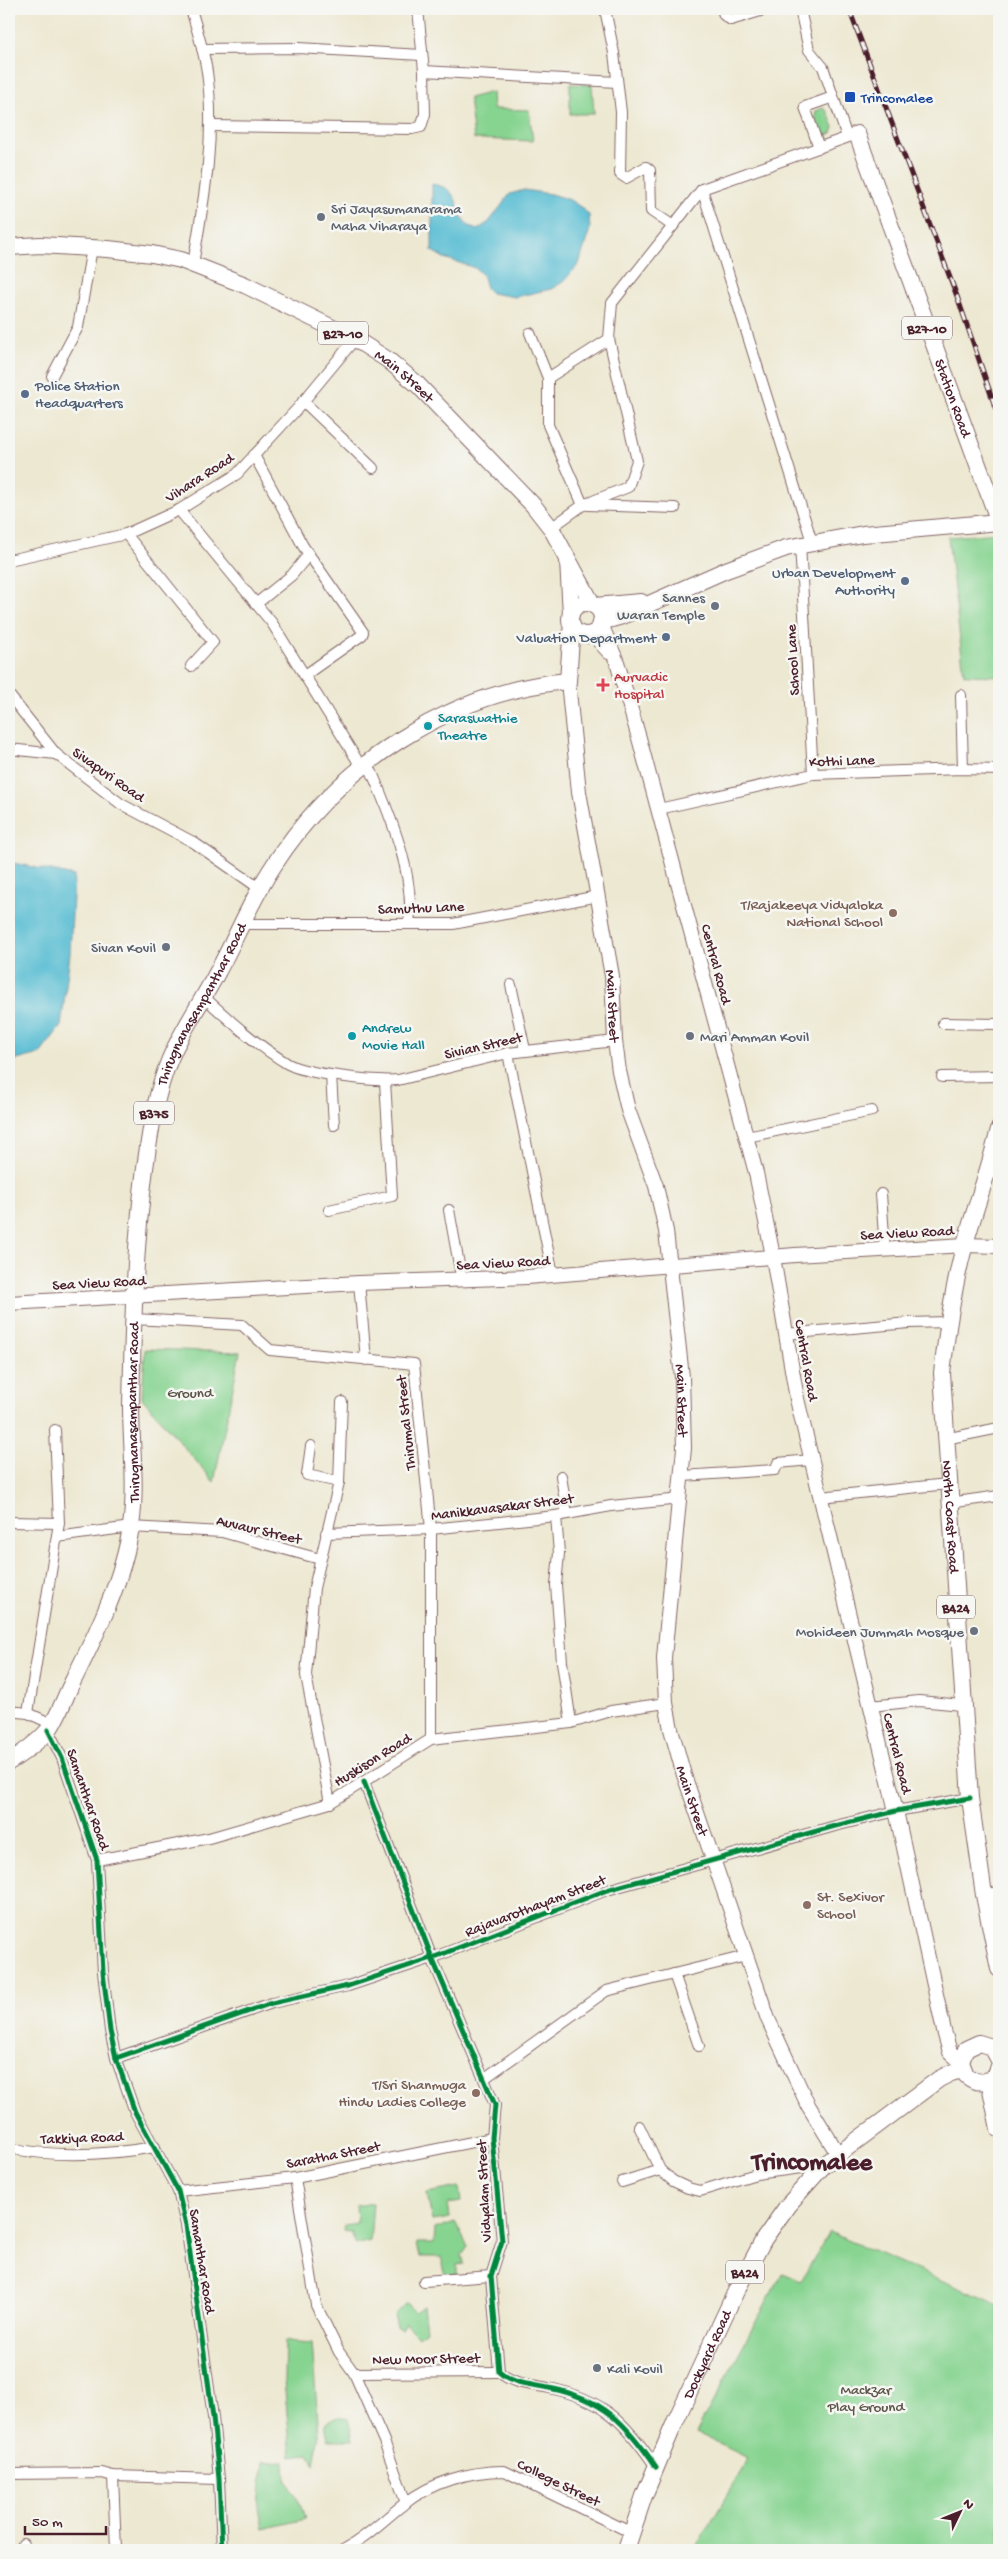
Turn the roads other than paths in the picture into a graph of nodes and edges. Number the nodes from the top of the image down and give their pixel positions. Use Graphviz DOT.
graph roads {
  1 [pos="191,9"];
  2 [pos="418,9"];
  3 [pos="605,9"];
  4 [pos="722,9"];
  5 [pos="767,9"];
  6 [pos="800,9"];
  7 [pos="202,50"];
  8 [pos="422,55"];
  9 [pos="424,71"];
  10 [pos="617,82"];
  11 [pos="833,97"];
  12 [pos="211,126"];
  13 [pos="852,136"];
  14 [pos="818,148"];
  15 [pos="702,189"];
  16 [pos="674,226"];
  17 [pos="9,235"];
  18 [pos="40,245"];
  19 [pos="9,247"];
  20 [pos="92,248"];
  21 [pos="193,264"];
  22 [pos="530,333"];
  23 [pos="609,338"];
  24 [pos="355,339"];
  25 [pos="52,376"];
  26 [pos="548,378"];
  27 [pos="303,401"];
  28 [pos="254,456"];
  29 [pos="373,468"];
  30 [pos="583,505"];
  31 [pos="675,508"];
  32 [pos="179,510"];
  33 [pos="999,522"];
  34 [pos="552,528"];
  35 [pos="126,534"];
  36 [pos="806,543"];
  37 [pos="310,554"];
  38 [pos="567,556"];
  39 [pos="9,560"];
  40 [pos="658,600"];
  41 [pos="256,604"];
  42 [pos="594,605"];
  43 [pos="572,619"];
  44 [pos="596,628"];
  45 [pos="191,666"];
  46 [pos="305,676"];
  47 [pos="568,681"];
  48 [pos="9,695"];
  49 [pos="961,695"];
  50 [pos="9,749"];
  51 [pos="56,754"];
  52 [pos="365,765"];
  53 [pos="963,769"];
  54 [pos="999,770"];
  55 [pos="813,774"];
  56 [pos="659,809"];
  57 [pos="259,888"];
  58 [pos="598,896"];
  59 [pos="409,923"];
  60 [pos="243,924"];
  61 [pos="511,985"];
  62 [pos="204,997"];
  63 [pos="943,1023"];
  64 [pos="999,1024"];
  65 [pos="615,1041"];
  66 [pos="525,1050"];
  67 [pos="508,1053"];
  68 [pos="331,1074"];
  69 [pos="999,1076"];
  70 [pos="942,1077"];
  71 [pos="385,1081"];
  72 [pos="872,1111"];
  73 [pos="334,1125"];
  74 [pos="999,1129"];
  75 [pos="747,1137"];
  76 [pos="881,1194"];
  77 [pos="329,1210"];
  78 [pos="448,1210"];
  79 [pos="965,1245"];
  80 [pos="999,1246"];
  81 [pos="885,1250"];
  82 [pos="773,1257"];
  83 [pos="670,1265"];
  84 [pos="553,1275"];
  85 [pos="462,1281"];
  86 [pos="359,1283"];
  87 [pos="135,1297"];
  88 [pos="9,1303"];
  89 [pos="134,1319"];
  90 [pos="948,1322"];
  91 [pos="786,1334"];
  92 [pos="366,1360"];
  93 [pos="342,1402"];
  94 [pos="999,1428"];
  95 [pos="56,1430"];
  96 [pos="945,1439"];
  97 [pos="311,1446"];
  98 [pos="811,1460"];
  99 [pos="561,1476"];
  100 [pos="683,1476"];
  101 [pos="338,1482"];
  102 [pos="948,1484"];
  103 [pos="999,1496"];
  104 [pos="820,1497"];
  105 [pos="681,1499"];
  106 [pos="949,1503"];
  107 [pos="567,1514"];
  108 [pos="556,1516"];
  109 [pos="9,1522"];
  110 [pos="59,1523"];
  111 [pos="131,1527"];
  112 [pos="431,1529"];
  113 [pos="326,1533"];
  114 [pos="57,1537"];
  115 [pos="320,1559"];
  116 [pos="666,1703"];
  117 [pos="962,1705"];
  118 [pos="870,1706"];
  119 [pos="9,1711"];
  120 [pos="28,1713"];
  121 [pos="571,1723"];
  122 [pos="50,1727"];
  123 [pos="431,1739"];
  124 [pos="9,1762"];
  125 [pos="364,1782"];
  126 [pos="970,1798"];
  127 [pos="330,1803"];
  128 [pos="896,1811"];
  129 [pos="97,1860"];
  130 [pos="715,1861"];
  131 [pos="992,1894"];
  132 [pos="746,1956"];
  133 [pos="432,1958"];
  134 [pos="999,1969"];
  135 [pos="674,1974"];
  136 [pos="699,2046"];
  137 [pos="997,2047"];
  138 [pos="116,2058"];
  139 [pos="962,2066"];
  140 [pos="999,2066"];
  141 [pos="484,2078"];
  142 [pos="989,2080"];
  143 [pos="639,2126"];
  144 [pos="999,2129"];
  145 [pos="492,2138"];
  146 [pos="155,2147"];
  147 [pos="9,2148"];
  148 [pos="838,2154"];
  149 [pos="824,2165"];
  150 [pos="660,2170"];
  151 [pos="295,2178"];
  152 [pos="622,2182"];
  153 [pos="178,2191"];
  154 [pos="491,2276"];
  155 [pos="424,2281"];
  156 [pos="499,2372"];
  157 [pos="354,2374"];
  158 [pos="656,2468"];
  159 [pos="9,2474"];
  160 [pos="113,2476"];
  161 [pos="219,2479"];
  162 [pos="406,2503"];
  163 [pos="632,2533"];
  164 [pos="116,2550"];
  165 [pos="222,2550"];
  166 [pos="343,2550"];
  167 [pos="626,2550"];
  1 -- 7 [label="street"];
  2 -- 8 [label="street"];
  3 -- 10 [label="street"];
  4 -- 5 [label="street"];
  6 -- 11 [label="street"];
  7 -- 8 [label="street"];
  7 -- 12 [label="street"];
  8 -- 9 [label="street"];
  9 -- 10 [label="street"];
  9 -- 12 [label="street"];
  10 -- 16 [label="street"];
  11 -- 13 [label="street"];
  11 -- 14 [label="street"];
  12 -- 21 [label="street"];
  13 -- 14 [label="street"];
  13 -- 33 [label="main road, Station Road / B27-10"];
  14 -- 15 [label="street"];
  15 -- 16 [label="street"];
  15 -- 36 [label="street, School Lane"];
  16 -- 23 [label="street"];
  17 -- 18 [label="main road, Main Street / B27-10"];
  18 -- 19 [label="main road, Main Street / B27-10"];
  18 -- 20 [label="main road, Main Street / B27-10"];
  20 -- 21 [label="main road, Main Street / B27-10"];
  20 -- 25 [label="street"];
  21 -- 24 [label="main road, Main Street / B27-10"];
  22 -- 26 [label="street"];
  23 -- 26 [label="street"];
  23 -- 30 [label="street"];
  24 -- 27 [label="street, Vihara Road"];
  24 -- 34 [label="main road, Main Street / B27-10"];
  26 -- 30 [label="street"];
  27 -- 28 [label="street, Vihara Road"];
  27 -- 29 [label="street"];
  28 -- 32 [label="street, Vihara Road"];
  28 -- 37 [label="street"];
  30 -- 31 [label="street"];
  30 -- 34 [label="street"];
  32 -- 35 [label="street, Vihara Road"];
  32 -- 41 [label="street"];
  33 -- 36 [label="main road, Station Road / B27-10"];
  34 -- 38 [label="main road, Main Street / B27-10"];
  35 -- 39 [label="street, Vihara Road"];
  35 -- 45 [label="street"];
  36 -- 40 [label="main road, Station Road / B27-10"];
  36 -- 55 [label="street, School Lane"];
  37 -- 41 [label="street"];
  37 -- 46 [label="street"];
  38 -- 42 [label="main road, Main Street / B27-10"];
  38 -- 43 [label="main road, Main Street / B27-10"];
  40 -- 42 [label="main road, Station Road / B27-10"];
  40 -- 44 [label="main road, Station Road / B27-10"];
  41 -- 46 [label="street"];
  42 -- 43 [label="main road"];
  42 -- 44 [label="main road"];
  43 -- 44 [label="main road"];
  43 -- 47 [label="main road, Main Street"];
  44 -- 47 [label="main road"];
  44 -- 56 [label="main road, Central Road"];
  46 -- 52 [label="street"];
  47 -- 52 [label="main road, Thirugnanasampanthar Road / B375"];
  47 -- 58 [label="main road, Main Street"];
  48 -- 51 [label="street, Sivapuri Road"];
  49 -- 53 [label="street"];
  50 -- 51 [label="street"];
  51 -- 57 [label="street, Sivapuri Road"];
  52 -- 57 [label="main road, Thirugnanasampanthar Road / B375"];
  52 -- 59 [label="street"];
  53 -- 54 [label="street, Kothi Lane"];
  53 -- 55 [label="street, Kothi Lane"];
  55 -- 56 [label="street, Kothi Lane"];
  56 -- 75 [label="main road, Central Road"];
  57 -- 60 [label="main road, Thirugnanasampanthar Road / B375"];
  58 -- 59 [label="street, Samuthu Lane"];
  58 -- 65 [label="main road, Main Street"];
  59 -- 60 [label="street, Samuthu Lane"];
  60 -- 62 [label="main road, Thirugnanasampanthar Road / B375"];
  61 -- 66 [label="street"];
  62 -- 68 [label="street, Sivian Street"];
  62 -- 87 [label="main road, Thirugnanasampanthar Road / B375"];
  63 -- 64 [label="street"];
  65 -- 66 [label="street, Sivian Street"];
  65 -- 83 [label="main road, Main Street"];
  66 -- 67 [label="street, Sivian Street"];
  67 -- 71 [label="street, Sivian Street"];
  67 -- 84 [label="street"];
  68 -- 71 [label="street, Sivian Street"];
  68 -- 73 [label="street"];
  69 -- 70 [label="street"];
  71 -- 77 [label="street"];
  72 -- 75 [label="street"];
  74 -- 79 [label="main road, North Coast Road / B424"];
  75 -- 82 [label="main road, Central Road"];
  76 -- 81 [label="street"];
  78 -- 85 [label="street"];
  79 -- 80 [label="main road, Sea View Road"];
  79 -- 81 [label="main road, Sea View Road"];
  79 -- 90 [label="main road, North Coast Road / B424"];
  81 -- 82 [label="main road, Sea View Road"];
  82 -- 83 [label="main road, Sea View Road"];
  82 -- 91 [label="main road, Central Road"];
  83 -- 84 [label="main road, Sea View Road"];
  83 -- 100 [label="main road, Main Street"];
  84 -- 85 [label="main road, Sea View Road"];
  85 -- 86 [label="main road, Sea View Road"];
  86 -- 87 [label="main road, Sea View Road"];
  86 -- 92 [label="street"];
  87 -- 88 [label="main road, Sea View Road"];
  87 -- 89 [label="main road, Thirugnanasampanthar Road / B375"];
  89 -- 92 [label="street, Thirumal Street"];
  89 -- 111 [label="main road, Thirugnanasampanthar Road / B375"];
  90 -- 91 [label="street"];
  90 -- 96 [label="main road, North Coast Road / B424"];
  91 -- 98 [label="main road, Central Road"];
  92 -- 112 [label="street, Thirumal Street"];
  93 -- 101 [label="street"];
  94 -- 96 [label="street"];
  95 -- 110 [label="street"];
  96 -- 102 [label="main road, North Coast Road / B424"];
  97 -- 101 [label="street"];
  98 -- 100 [label="street"];
  98 -- 104 [label="main road, Central Road"];
  99 -- 107 [label="street"];
  100 -- 105 [label="main road, Main Street"];
  101 -- 113 [label="street"];
  102 -- 104 [label="street"];
  102 -- 106 [label="main road, North Coast Road / B424"];
  103 -- 106 [label="street"];
  104 -- 118 [label="main road, Central Road"];
  105 -- 107 [label="street, Manikkavasakar Street"];
  105 -- 116 [label="main road, Main Street"];
  106 -- 117 [label="main road, North Coast Road / B424"];
  107 -- 108 [label="street, Manikkavasakar Street"];
  108 -- 112 [label="street, Manikkavasakar Street"];
  108 -- 121 [label="street"];
  109 -- 110 [label="street"];
  110 -- 114 [label="street"];
  111 -- 114 [label="street, Auvaur Street"];
  111 -- 115 [label="street, Auvaur Street"];
  111 -- 122 [label="main road, Thirugnanasampanthar Road / B375"];
  112 -- 113 [label="street, Manikkavasakar Street"];
  112 -- 123 [label="street, Thirumal Street"];
  113 -- 115 [label="street"];
  114 -- 120 [label="street"];
  115 -- 127 [label="street"];
  116 -- 121 [label="street, Huskison Road"];
  116 -- 130 [label="main road, Main Street"];
  117 -- 118 [label="street"];
  117 -- 126 [label="main road, North Coast Road / B424"];
  118 -- 128 [label="main road, Central Road"];
  119 -- 120 [label="street"];
  120 -- 122 [label="street"];
  121 -- 123 [label="street, Huskison Road"];
  122 -- 124 [label="main road, B375"];
  122 -- 129 [label="street, Samanthar Road"];
  123 -- 125 [label="street, Huskison Road"];
  125 -- 127 [label="street, Huskison Road"];
  125 -- 133 [label="street, Vidyalam Street"];
  126 -- 128 [label="street, Rajavarothayam Street"];
  126 -- 131 [label="main road, North Coast Road / B424"];
  127 -- 129 [label="street, Huskison Road"];
  128 -- 130 [label="street, Rajavarothayam Street"];
  128 -- 139 [label="main road, Central Road"];
  129 -- 138 [label="street, Samanthar Road"];
  130 -- 132 [label="main road, Main Street"];
  130 -- 133 [label="street, Rajavarothayam Street"];
  131 -- 134 [label="main road, North Coast Road / B424"];
  132 -- 135 [label="street"];
  132 -- 148 [label="main road, Main Street"];
  133 -- 138 [label="street, Rajavarothayam Street"];
  133 -- 141 [label="street, Vidyalam Street"];
  135 -- 136 [label="street"];
  135 -- 141 [label="street"];
  137 -- 139 [label="main road"];
  138 -- 146 [label="street, Samanthar Road"];
  139 -- 142 [label="main road"];
  139 -- 148 [label="main road, Dockyard Road / B424"];
  140 -- 142 [label="main road"];
  141 -- 145 [label="street, Vidyalam Street"];
  142 -- 144 [label="main road"];
  143 -- 150 [label="street"];
  145 -- 151 [label="street, Saratha Street"];
  145 -- 154 [label="street, Vidyalam Street"];
  146 -- 147 [label="street, Takkiya Road"];
  146 -- 153 [label="street, Samanthar Road"];
  148 -- 149 [label="main road, Dockyard Road / B424"];
  149 -- 150 [label="street"];
  149 -- 158 [label="main road, Dockyard Road / B424"];
  150 -- 152 [label="street"];
  151 -- 153 [label="street, Saratha Street"];
  151 -- 157 [label="street"];
  153 -- 161 [label="street, Samanthar Road"];
  154 -- 155 [label="street"];
  154 -- 156 [label="street, Vidyalam Street"];
  156 -- 157 [label="street, New Moor Street"];
  156 -- 158 [label="street"];
  157 -- 162 [label="street"];
  158 -- 163 [label="main road, Dockyard Road / B424"];
  159 -- 160 [label="street"];
  160 -- 161 [label="street"];
  160 -- 164 [label="street"];
  161 -- 165 [label="street, Samanthar Road"];
  162 -- 163 [label="street, College Street"];
  162 -- 166 [label="street, College Street"];
  163 -- 167 [label="main road, Dockyard Road / B424"];
}
